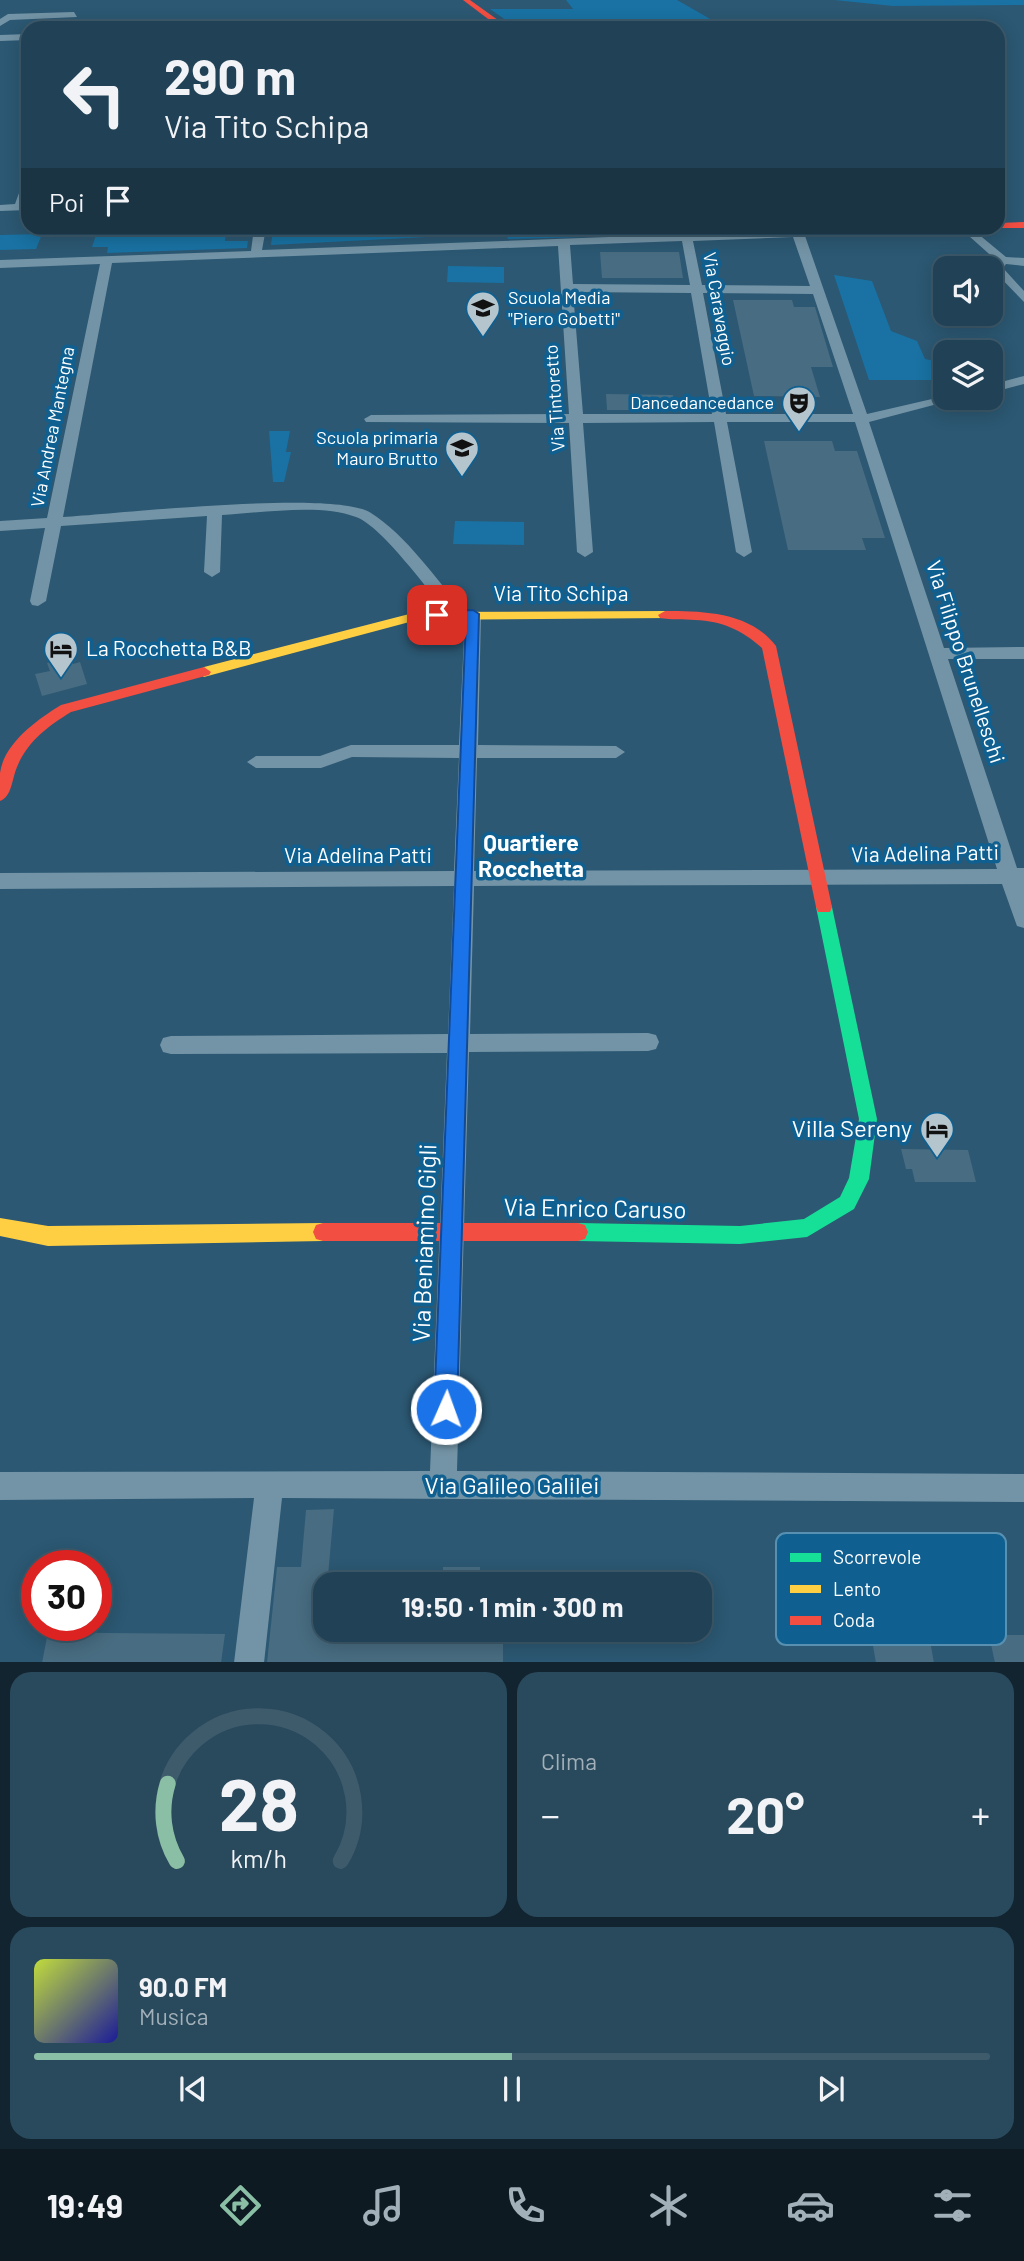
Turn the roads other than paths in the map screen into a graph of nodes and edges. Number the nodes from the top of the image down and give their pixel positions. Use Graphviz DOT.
graph roads {
  1 [pos="466,0"];
  2 [pos="74,15"];
  3 [pos="495,21"];
  4 [pos="0,23"];
  5 [pos="21,37"];
  6 [pos="0,38"];
  7 [pos="21,207"];
  8 [pos="0,208"];
  9 [pos="1024,225"];
  10 [pos="1005,226"];
  11 [pos="259,235"];
  12 [pos="727,235"];
  13 [pos="796,235"];
  14 [pos="974,235"];
  15 [pos="687,238"];
  16 [pos="564,242"];
  17 [pos="256,254"];
  18 [pos="998,256"];
  19 [pos="107,260"];
  20 [pos="1003,260"];
  21 [pos="1024,262"];
  22 [pos="0,264"];
  23 [pos="1003,275"];
  24 [pos="567,288"];
  25 [pos="698,290"];
  26 [pos="819,290"];
  27 [pos="1024,298"];
  28 [pos="1024,380"];
  29 [pos="1003,386"];
  30 [pos="933,402"];
  31 [pos="576,418"];
  32 [pos="719,418"];
  33 [pos="862,418"];
  34 [pos="370,419"];
  35 [pos="215,511"];
  36 [pos="54,522"];
  37 [pos="0,526"];
  38 [pos="585,552"];
  39 [pos="744,552"];
  40 [pos="212,572"];
  41 [pos="38,601"];
  42 [pos="465,614"];
  43 [pos="1024,653"];
  44 [pos="939,654"];
  45 [pos="960,654"];
  46 [pos="468,750"];
  47 [pos="616,751"];
  48 [pos="256,762"];
  49 [pos="0,795"];
  50 [pos="1017,876"];
  51 [pos="817,877"];
  52 [pos="464,879"];
  53 [pos="0,881"];
  54 [pos="1024,920"];
  55 [pos="648,1042"];
  56 [pos="458,1044"];
  57 [pos="171,1045"];
  58 [pos="0,1227"];
  59 [pos="452,1230"];
  60 [pos="270,1484"];
  61 [pos="0,1486"];
  62 [pos="443,1486"];
  63 [pos="1024,1488"];
  64 [pos="249,1662"];
  1 -- 3 [label="street"];
  2 -- 4 [label="street"];
  5 -- 6 [label="street"];
  7 -- 8 [label="street"];
  9 -- 10 [label="street"];
  11 -- 17 [label="street"];
  12 -- 15 [label="street"];
  13 -- 26 [label="street, Via Filippo Brunelleschi"];
  14 -- 18 [label="street"];
  15 -- 16 [label="street"];
  15 -- 25 [label="street, Via Caravaggio"];
  16 -- 17 [label="street"];
  16 -- 24 [label="street, Via Tintoretto"];
  17 -- 19 [label="street"];
  19 -- 22 [label="street"];
  19 -- 36 [label="street, Via Andrea Mantegna"];
  20 -- 21 [label="street"];
  23 -- 27 [label="street"];
  24 -- 25 [label="street"];
  24 -- 31 [label="street, Via Tintoretto"];
  25 -- 26 [label="street"];
  25 -- 32 [label="street, Via Caravaggio"];
  26 -- 33 [label="street, Via Filippo Brunelleschi"];
  28 -- 29 [label="street"];
  30 -- 33 [label="street"];
  31 -- 32 [label="street"];
  31 -- 34 [label="street"];
  31 -- 38 [label="street, Via Tintoretto"];
  32 -- 33 [label="street"];
  32 -- 39 [label="street, Via Caravaggio"];
  33 -- 44 [label="street, Via Filippo Brunelleschi"];
  35 -- 36 [label="street"];
  35 -- 40 [label="street"];
  35 -- 42 [label="street"];
  36 -- 37 [label="street"];
  36 -- 41 [label="street, Via Andrea Mantegna"];
  42 -- 46 [label="street, Via Beniamino Gigli"];
  42 -- 49 [label="street, Via Tito Schipa"];
  42 -- 51 [label="street, Via Tito Schipa"];
  43 -- 45 [label="street"];
  44 -- 45 [label="street"];
  44 -- 50 [label="street, Via Filippo Brunelleschi"];
  46 -- 47 [label="street"];
  46 -- 48 [label="street"];
  46 -- 52 [label="street, Via Beniamino Gigli"];
  50 -- 51 [label="street, Via Adelina Patti"];
  50 -- 54 [label="street, Via Filippo Brunelleschi"];
  51 -- 52 [label="street, Via Adelina Patti"];
  51 -- 59 [label="street, Via Enrico Caruso"];
  52 -- 53 [label="street, Via Adelina Patti"];
  52 -- 56 [label="street, Via Beniamino Gigli"];
  55 -- 56 [label="street"];
  56 -- 57 [label="street"];
  56 -- 59 [label="street, Via Beniamino Gigli"];
  58 -- 59 [label="street, Via Enrico Caruso"];
  59 -- 62 [label="street, Via Beniamino Gigli"];
  60 -- 61 [label="street, Via Galileo Galilei"];
  60 -- 62 [label="street, Via Galileo Galilei"];
  60 -- 64 [label="street"];
  62 -- 63 [label="street, Via Galileo Galilei"];
}
